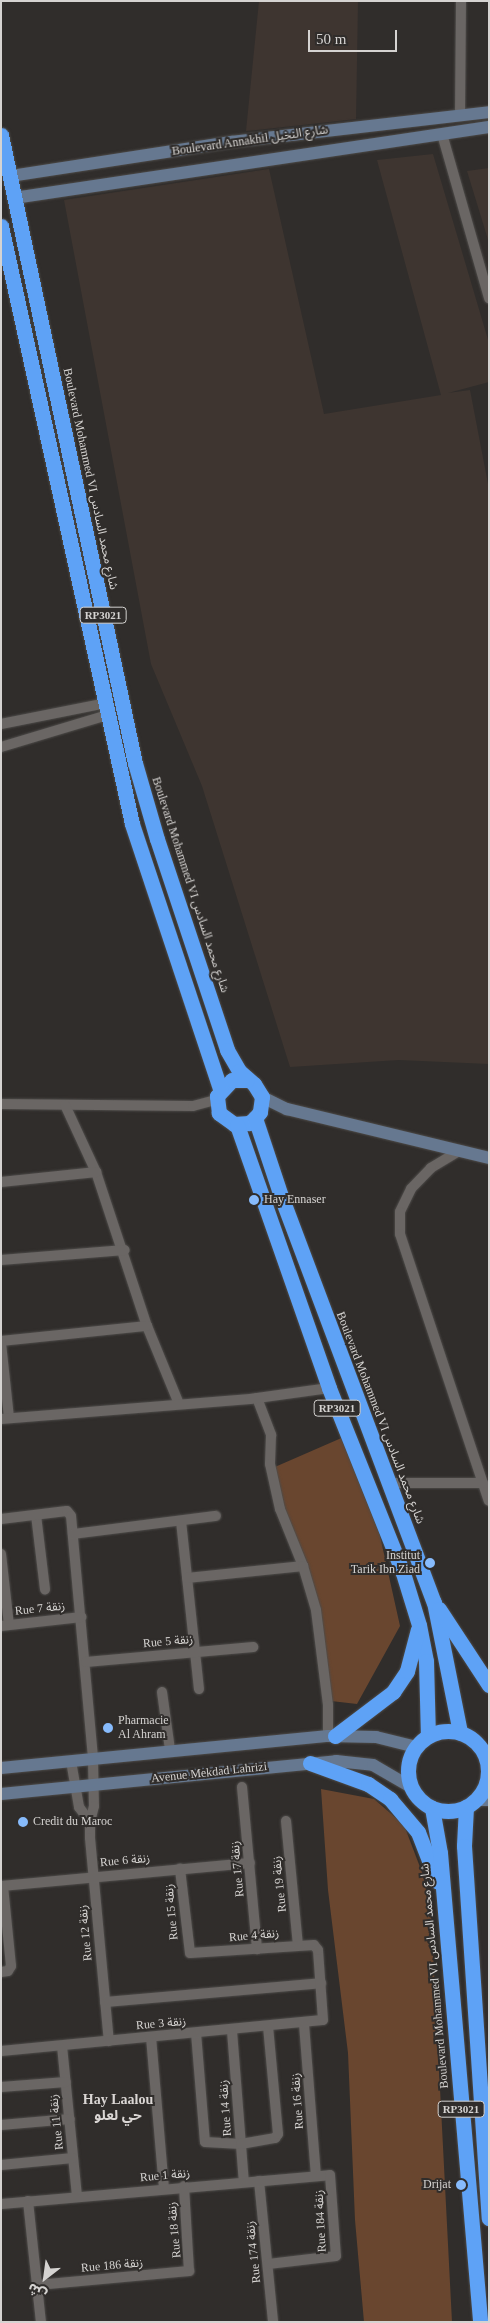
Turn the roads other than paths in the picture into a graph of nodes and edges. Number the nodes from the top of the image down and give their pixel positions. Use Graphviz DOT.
graph roads {
  1 [pos="461,1"];
  2 [pos="489,112"];
  3 [pos="460,116"];
  4 [pos="489,127"];
  5 [pos="442,134"];
  6 [pos="1,136"];
  7 [pos="11,176"];
  8 [pos="14,198"];
  9 [pos="1,226"];
  10 [pos="489,298"];
  11 [pos="107,709"];
  12 [pos="1,724"];
  13 [pos="1,747"];
  14 [pos="247,1080"];
  15 [pos="219,1100"];
  16 [pos="1,1104"];
  17 [pos="65,1104"];
  18 [pos="259,1109"];
  19 [pos="237,1125"];
  20 [pos="459,1151"];
  21 [pos="489,1158"];
  22 [pos="96,1172"];
  23 [pos="1,1182"];
  24 [pos="124,1250"];
  25 [pos="1,1260"];
  26 [pos="147,1326"];
  27 [pos="1,1342"];
  28 [pos="329,1388"];
  29 [pos="257,1398"];
  30 [pos="179,1404"];
  31 [pos="5,1418"];
  32 [pos="388,1483"];
  33 [pos="484,1483"];
  34 [pos="489,1501"];
  35 [pos="36,1515"];
  36 [pos="216,1516"];
  37 [pos="1,1519"];
  38 [pos="181,1521"];
  39 [pos="73,1534"];
  40 [pos="1,1554"];
  41 [pos="303,1566"];
  42 [pos="187,1578"];
  43 [pos="45,1589"];
  44 [pos="434,1602"];
  45 [pos="81,1617"];
  46 [pos="419,1625"];
  47 [pos="5,1626"];
  48 [pos="253,1647"];
  49 [pos="195,1653"];
  50 [pos="86,1662"];
  51 [pos="489,1685"];
  52 [pos="199,1689"];
  53 [pos="162,1692"];
  54 [pos="460,1732"];
  55 [pos="331,1736"];
  56 [pos="428,1736"];
  57 [pos="416,1747"];
  58 [pos="170,1750"];
  59 [pos="93,1760"];
  60 [pos="71,1761"];
  61 [pos="310,1763"];
  62 [pos="488,1763"];
  63 [pos="1,1768"];
  64 [pos="94,1785"];
  65 [pos="75,1786"];
  66 [pos="242,1787"];
  67 [pos="411,1787"];
  68 [pos="1,1794"];
  69 [pos="477,1802"];
  70 [pos="432,1808"];
  71 [pos="286,1821"];
  72 [pos="90,1822"];
  73 [pos="250,1862"];
  74 [pos="180,1869"];
  75 [pos="94,1876"];
  76 [pos="2,1886"];
  77 [pos="443,1899"];
  78 [pos="298,1945"];
  79 [pos="257,1949"];
  80 [pos="190,1954"];
  81 [pos="5,1971"];
  82 [pos="321,1983"];
  83 [pos="106,2002"];
  84 [pos="304,2024"];
  85 [pos="268,2026"];
  86 [pos="232,2031"];
  87 [pos="196,2033"];
  88 [pos="151,2037"];
  89 [pos="109,2041"];
  90 [pos="62,2046"];
  91 [pos="1,2051"];
  92 [pos="66,2082"];
  93 [pos="1,2087"];
  94 [pos="70,2119"];
  95 [pos="1,2125"];
  96 [pos="241,2144"];
  97 [pos="74,2158"];
  98 [pos="1,2165"];
  99 [pos="316,2175"];
  100 [pos="330,2175"];
  101 [pos="259,2181"];
  102 [pos="244,2182"];
  103 [pos="184,2186"];
  104 [pos="164,2188"];
  105 [pos="77,2196"];
  106 [pos="28,2201"];
  107 [pos="1,2204"];
  108 [pos="489,2218"];
  109 [pos="268,2264"];
  110 [pos="189,2271"];
  111 [pos="38,2285"];
  112 [pos="41,2322"];
  113 [pos="272,2322"];
  114 [pos="480,2322"];
  1 -- 3 [label="street"];
  2 -- 3 [label="street, Boulevard Annakhil شارع النخيل"];
  3 -- 7 [label="street, Boulevard Annakhil شارع النخيل"];
  4 -- 5 [label="street, Boulevard Annakhil شارع النخيل"];
  5 -- 8 [label="street, Boulevard Annakhil شارع النخيل"];
  5 -- 10 [label="street"];
  6 -- 7 [label="highway, Boulevard Mohammed VI شارع محمد السادس / RP3021"];
  7 -- 8 [label="highway, Boulevard Mohammed VI شارع محمد السادس / RP3021"];
  8 -- 14 [label="highway, Boulevard Mohammed VI شارع محمد السادس / RP3021"];
  9 -- 11 [label="highway, RP3021"];
  11 -- 12 [label="street"];
  11 -- 13 [label="street"];
  11 -- 15 [label="highway, RP3021"];
  14 -- 15 [label="highway"];
  14 -- 18 [label="highway, Boulevard Mohammed VI شارع محمد السادس / RP3021"];
  15 -- 17 [label="street"];
  15 -- 19 [label="highway"];
  16 -- 17 [label="street"];
  17 -- 22 [label="street"];
  18 -- 19 [label="highway"];
  18 -- 20 [label="street"];
  18 -- 32 [label="highway, Boulevard Mohammed VI شارع محمد السادس / RP3021"];
  19 -- 28 [label="highway, RP3021"];
  20 -- 21 [label="street"];
  20 -- 33 [label="street"];
  22 -- 23 [label="street"];
  22 -- 24 [label="street"];
  24 -- 25 [label="street"];
  24 -- 26 [label="street"];
  26 -- 27 [label="street"];
  26 -- 30 [label="street"];
  27 -- 31 [label="street"];
  28 -- 29 [label="street"];
  28 -- 46 [label="highway, RP3021"];
  29 -- 30 [label="street"];
  29 -- 41 [label="street"];
  30 -- 31 [label="street"];
  32 -- 33 [label="street"];
  32 -- 44 [label="highway, Boulevard Mohammed VI شارع محمد السادس / RP3021"];
  33 -- 34 [label="street"];
  35 -- 37 [label="street"];
  35 -- 39 [label="street"];
  35 -- 43 [label="street"];
  36 -- 38 [label="street"];
  38 -- 39 [label="street"];
  38 -- 42 [label="street"];
  39 -- 45 [label="street"];
  40 -- 47 [label="street"];
  41 -- 42 [label="street"];
  41 -- 55 [label="street"];
  42 -- 49 [label="street"];
  44 -- 51 [label="highway"];
  44 -- 54 [label="highway, Boulevard Mohammed VI شارع محمد السادس / RP3021"];
  45 -- 47 [label="street, Rue 7 زنقة"];
  45 -- 50 [label="street"];
  46 -- 55 [label="highway"];
  46 -- 56 [label="highway, RP3021"];
  48 -- 49 [label="street, Rue 5 زنقة"];
  49 -- 50 [label="street, Rue 5 زنقة"];
  49 -- 52 [label="street"];
  50 -- 59 [label="street"];
  53 -- 58 [label="street"];
  54 -- 56 [label="highway"];
  54 -- 62 [label="highway, RP3021"];
  55 -- 57 [label="street, Avenue Mekdad Lahrizi"];
  55 -- 58 [label="street, Avenue Mekdad Lahrizi"];
  56 -- 57 [label="highway"];
  57 -- 67 [label="highway"];
  58 -- 59 [label="street, Avenue Mekdad Lahrizi"];
  59 -- 60 [label="street, Avenue Mekdad Lahrizi"];
  59 -- 64 [label="street, Rue 12 زنقة"];
  60 -- 63 [label="street, Avenue Mekdad Lahrizi"];
  60 -- 65 [label="street, Rue 12 زنقة"];
  61 -- 64 [label="street, Avenue Mekdad Lahrizi"];
  61 -- 67 [label="street, Avenue Mekdad Lahrizi"];
  61 -- 77 [label="highway"];
  62 -- 69 [label="highway, RP3021"];
  64 -- 65 [label="street, Avenue Mekdad Lahrizi"];
  64 -- 72 [label="street, Rue 12 زنقة"];
  65 -- 68 [label="street, Avenue Mekdad Lahrizi"];
  65 -- 72 [label="street, Rue 12 زنقة"];
  66 -- 73 [label="street, Rue 17 زنقة"];
  67 -- 70 [label="highway"];
  69 -- 70 [label="highway"];
  69 -- 108 [label="highway, RP3021"];
  70 -- 77 [label="highway, Boulevard Mohammed VI شارع محمد السادس / RP3021"];
  71 -- 78 [label="street, Rue 19 زنقة"];
  72 -- 75 [label="street, Rue 12 زنقة"];
  73 -- 74 [label="street, Rue 6 زنقة"];
  73 -- 79 [label="street, Rue 17 زنقة"];
  74 -- 75 [label="street, Rue 6 زنقة"];
  74 -- 80 [label="street, Rue 15 زنقة"];
  75 -- 76 [label="street, Rue 6 زنقة"];
  75 -- 83 [label="street, Rue 12 زنقة"];
  76 -- 81 [label="street"];
  77 -- 114 [label="highway, Boulevard Mohammed VI شارع محمد السادس / RP3021"];
  78 -- 79 [label="street, Rue 4 زنقة"];
  78 -- 82 [label="street, Rue 4 زنقة"];
  79 -- 80 [label="street, Rue 4 زنقة"];
  82 -- 83 [label="street"];
  82 -- 84 [label="street, Rue 3 زنقة"];
  83 -- 89 [label="street, Rue 12 زنقة"];
  84 -- 85 [label="street, Rue 3 زنقة"];
  84 -- 99 [label="street, Rue 16 زنقة"];
  85 -- 86 [label="street, Rue 3 زنقة"];
  85 -- 96 [label="street"];
  86 -- 87 [label="street, Rue 3 زنقة"];
  86 -- 96 [label="street, Rue 14 زنقة"];
  87 -- 88 [label="street, Rue 3 زنقة"];
  87 -- 96 [label="street"];
  88 -- 89 [label="street, Rue 3 زنقة"];
  88 -- 104 [label="street"];
  89 -- 90 [label="street, Rue 3 زنقة"];
  90 -- 91 [label="street, Rue 3 زنقة"];
  90 -- 92 [label="street, Rue 11 زنقة"];
  92 -- 93 [label="street"];
  92 -- 94 [label="street, Rue 11 زنقة"];
  94 -- 95 [label="street"];
  94 -- 97 [label="street, Rue 11 زنقة"];
  96 -- 102 [label="street, Rue 14 زنقة"];
  97 -- 98 [label="street"];
  97 -- 105 [label="street, Rue 11 زنقة"];
  99 -- 100 [label="street, Rue 1 زنقة"];
  99 -- 101 [label="street, Rue 1 زنقة"];
  100 -- 109 [label="street, Rue 184 زنقة"];
  101 -- 102 [label="street, Rue 1 زنقة"];
  101 -- 109 [label="street, Rue 174 زنقة"];
  102 -- 103 [label="street, Rue 1 زنقة"];
  103 -- 104 [label="street, Rue 1 زنقة"];
  103 -- 110 [label="street, Rue 18 زنقة"];
  104 -- 105 [label="street, Rue 1 زنقة"];
  105 -- 106 [label="street, Rue 1 زنقة"];
  106 -- 107 [label="street, Rue 1 زنقة"];
  106 -- 111 [label="street"];
  109 -- 113 [label="street, Rue 174 زنقة"];
  110 -- 111 [label="street, Rue 186 زنقة"];
  111 -- 112 [label="street"];
}
